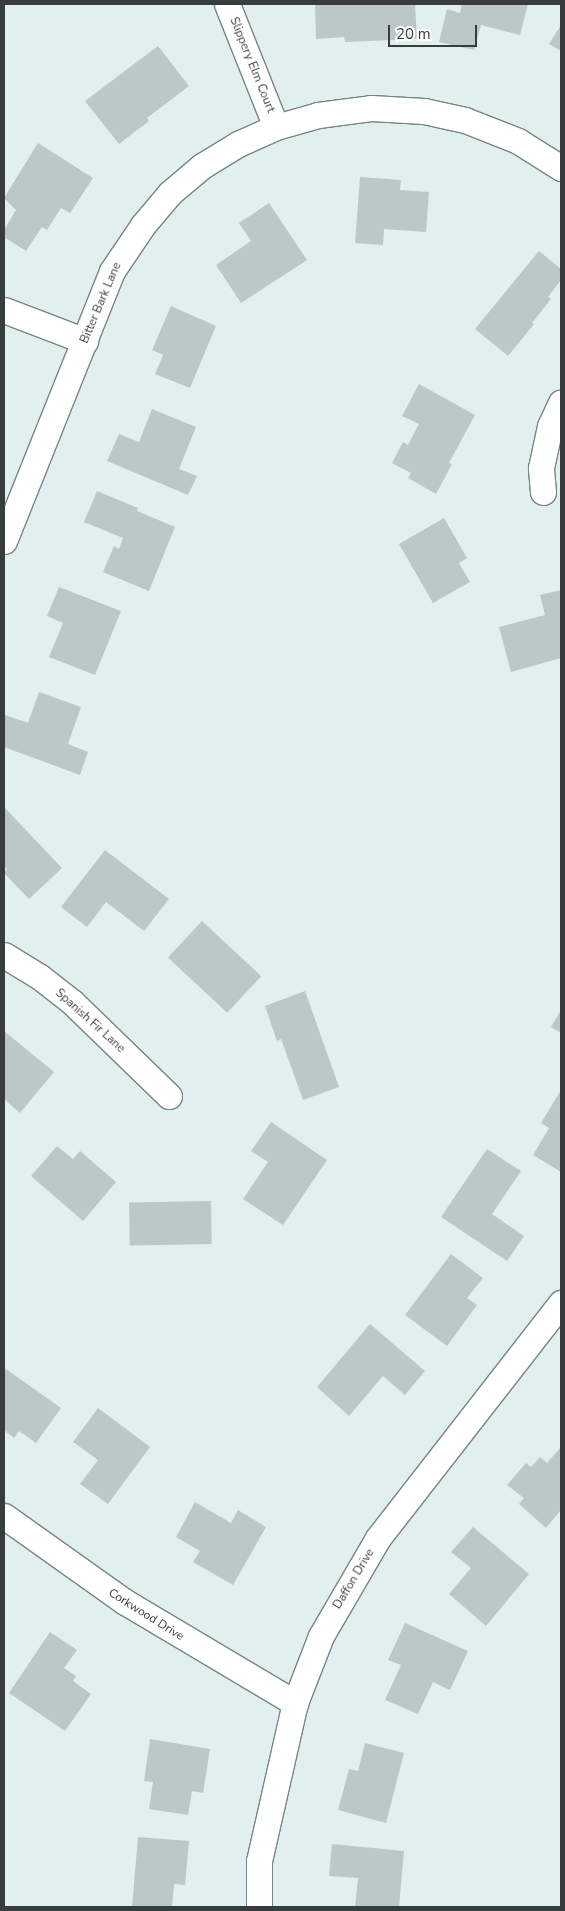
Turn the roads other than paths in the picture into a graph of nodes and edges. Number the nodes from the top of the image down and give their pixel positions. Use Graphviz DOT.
graph roads {
  1 [pos="227,4"];
  2 [pos="276,127"];
  3 [pos="561,168"];
  4 [pos="4,310"];
  5 [pos="84,341"];
  6 [pos="561,402"];
  7 [pos="543,492"];
  8 [pos="4,541"];
  9 [pos="4,954"];
  10 [pos="169,1096"];
  11 [pos="561,1303"];
  12 [pos="4,1516"];
  13 [pos="295,1703"];
  14 [pos="259,1907"];
  1 -- 2 [label="street, Slippery Elm Court"];
  2 -- 3 [label="street, Bitter Bark Lane"];
  2 -- 5 [label="street, Bitter Bark Lane"];
  4 -- 5 [label="street"];
  5 -- 8 [label="street, Bitter Bark Lane"];
  6 -- 7 [label="street"];
  9 -- 10 [label="street, Spanish Fir Lane"];
  11 -- 13 [label="street, Daffon Drive"];
  12 -- 13 [label="street, Corkwood Drive"];
  13 -- 14 [label="street, Daffon Drive"];
}
